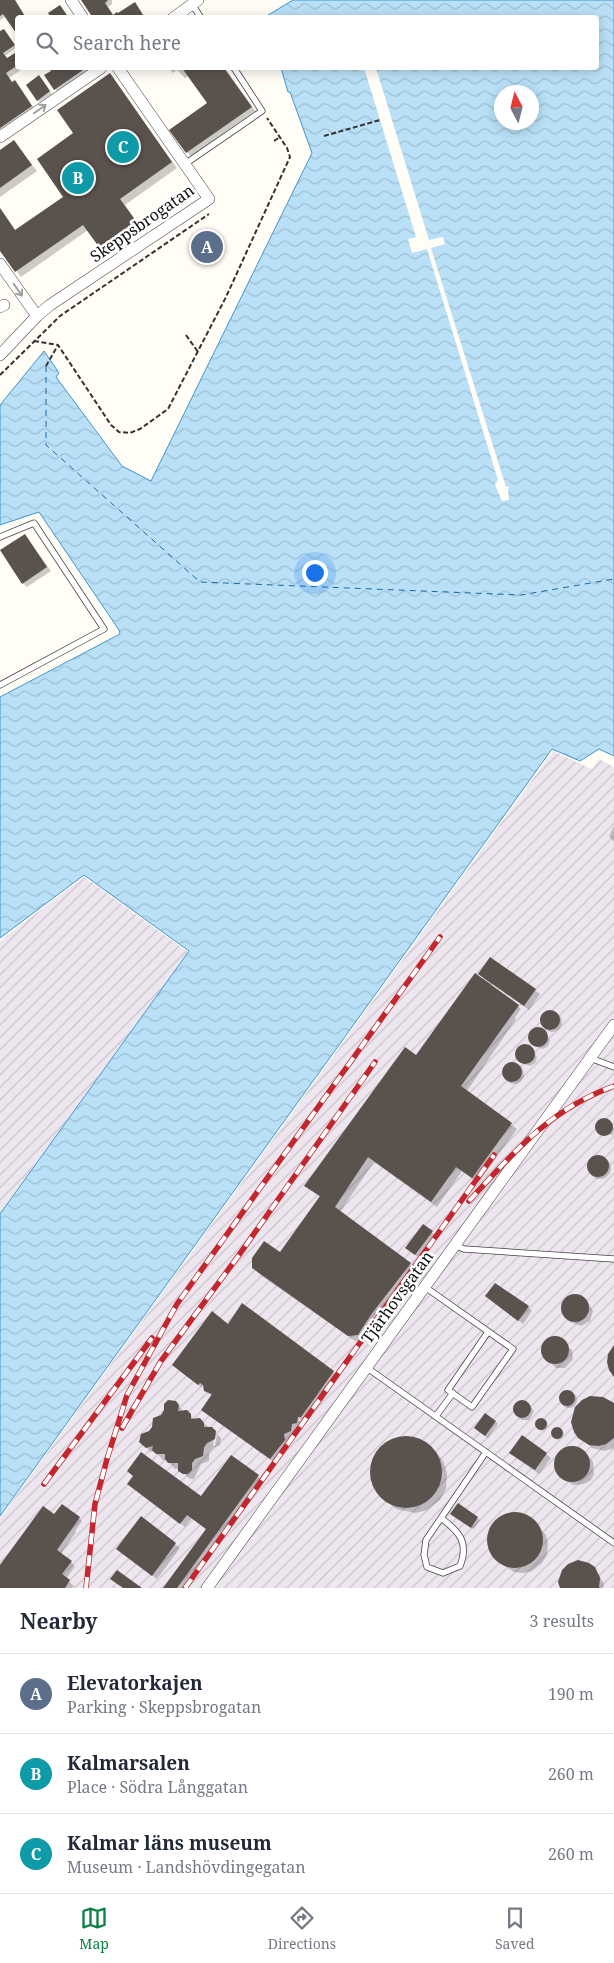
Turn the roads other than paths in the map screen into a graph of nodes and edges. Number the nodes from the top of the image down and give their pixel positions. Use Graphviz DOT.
graph roads {
  1 [pos="71,0"];
  2 [pos="195,2"];
  3 [pos="81,15"];
  4 [pos="177,15"];
  5 [pos="199,15"];
  6 [pos="98,70"];
  7 [pos="119,70"];
  8 [pos="235,70"];
  9 [pos="0,137"];
  10 [pos="185,164"];
  11 [pos="0,264"];
  12 [pos="36,316"];
  13 [pos="0,355"];
  14 [pos="0,537"];
  15 [pos="0,685"];
  16 [pos="614,1025"];
  17 [pos="590,1058"];
  18 [pos="614,1067"];
  19 [pos="455,1244"];
  20 [pos="614,1259"];
  21 [pos="425,1287"];
  22 [pos="488,1332"];
  23 [pos="366,1367"];
  24 [pos="453,1393"];
  25 [pos="436,1416"];
  26 [pos="486,1452"];
  27 [pos="441,1518"];
  28 [pos="614,1543"];
  29 [pos="207,1588"];
  1 -- 3 [label="street"];
  2 -- 4 [label="street"];
  2 -- 5 [label="lane"];
  9 -- 6 [label="street, one-way"];
  7 -- 10 [label="street"];
  8 -- 10 [label="lane, Skeppsbrogatan"];
  10 -- 12 [label="street, Skeppsbrogatan"];
  11 -- 12 [label="street, one-way"];
  12 -- 13 [label="street, Skeppsbrogatan"];
  14 -- 15 [label="lane"];
  16 -- 17 [label="street, Tjärhovsgatan"];
  17 -- 18 [label="lane"];
  17 -- 19 [label="street, Tjärhovsgatan"];
  19 -- 20 [label="lane"];
  19 -- 21 [label="street, Tjärhovsgatan"];
  21 -- 22 [label="lane"];
  21 -- 23 [label="street, Tjärhovsgatan"];
  22 -- 24 [label="lane"];
  22 -- 24 [label="lane"];
  23 -- 25 [label="lane"];
  23 -- 29 [label="street, Tjärhovsgatan"];
  24 -- 25 [label="lane"];
  25 -- 26 [label="lane"];
  26 -- 27 [label="lane"];
  26 -- 28 [label="lane"];
  27 -- 27 [label="lane"];
}
